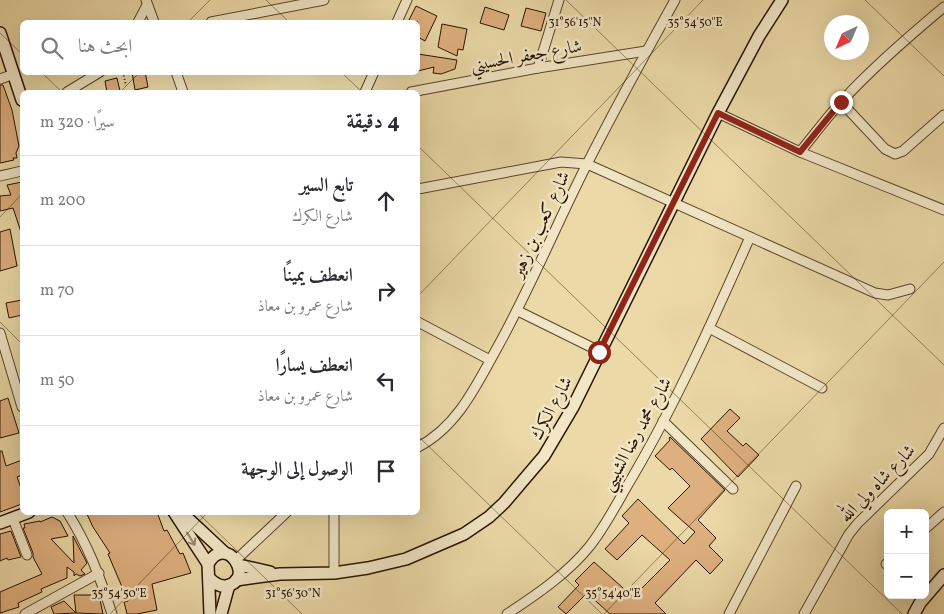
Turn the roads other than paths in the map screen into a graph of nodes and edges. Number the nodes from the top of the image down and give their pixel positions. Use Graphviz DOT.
graph roads {
  1 [pos="324,0"];
  2 [pos="407,0"];
  3 [pos="559,0"];
  4 [pos="675,0"];
  5 [pos="782,0"];
  6 [pos="146,3"];
  7 [pos="280,4"];
  8 [pos="944,7"];
  9 [pos="139,20"];
  10 [pos="153,20"];
  11 [pos="219,20"];
  12 [pos="398,20"];
  13 [pos="0,34"];
  14 [pos="646,52"];
  15 [pos="538,68"];
  16 [pos="14,74"];
  17 [pos="95,75"];
  18 [pos="177,75"];
  19 [pos="373,75"];
  20 [pos="0,79"];
  21 [pos="70,90"];
  22 [pos="183,90"];
  23 [pos="366,90"];
  24 [pos="420,90"];
  25 [pos="20,94"];
  26 [pos="841,102"];
  27 [pos="718,113"];
  28 [pos="944,115"];
  29 [pos="800,152"];
  30 [pos="587,164"];
  31 [pos="20,171"];
  32 [pos="0,176"];
  33 [pos="420,189"];
  34 [pos="672,203"];
  35 [pos="944,210"];
  36 [pos="750,237"];
  37 [pos="910,290"];
  38 [pos="518,311"];
  39 [pos="420,325"];
  40 [pos="709,328"];
  41 [pos="0,332"];
  42 [pos="599,352"];
  43 [pos="490,360"];
  44 [pos="822,388"];
  45 [pos="20,400"];
  46 [pos="663,421"];
  47 [pos="944,428"];
  48 [pos="420,447"];
  49 [pos="796,486"];
  50 [pos="733,489"];
  51 [pos="944,512"];
  52 [pos="21,515"];
  53 [pos="69,515"];
  54 [pos="176,515"];
  55 [pos="184,515"];
  56 [pos="284,515"];
  57 [pos="334,515"];
  58 [pos="13,518"];
  59 [pos="0,524"];
  60 [pos="929,525"];
  61 [pos="225,553"];
  62 [pos="27,555"];
  63 [pos="238,562"];
  64 [pos="208,564"];
  65 [pos="99,573"];
  66 [pos="334,573"];
  67 [pos="280,574"];
  68 [pos="944,575"];
  69 [pos="209,578"];
  70 [pos="232,583"];
  71 [pos="25,614"];
  72 [pos="112,614"];
  73 [pos="210,614"];
  74 [pos="221,614"];
  75 [pos="507,614"];
  76 [pos="729,614"];
  77 [pos="804,614"];
  78 [pos="914,614"];
  1 -- 7 [label="street"];
  2 -- 12 [label="street"];
  3 -- 15 [label="street"];
  4 -- 14 [label="street, شارع كعب بن زهير"];
  5 -- 27 [label="street, شارع الكرك"];
  6 -- 9 [label="street"];
  6 -- 10 [label="street"];
  7 -- 11 [label="street"];
  8 -- 26 [label="street"];
  13 -- 16 [label="street"];
  14 -- 15 [label="street, شارع جعفر الحسيني"];
  14 -- 30 [label="street, شارع كعب بن زهير"];
  15 -- 24 [label="street, شارع جعفر الحسيني"];
  16 -- 20 [label="street"];
  16 -- 25 [label="street"];
  17 -- 21 [label="street"];
  18 -- 22 [label="street"];
  19 -- 23 [label="street"];
  26 -- 28 [label="street"];
  26 -- 29 [label="street"];
  27 -- 29 [label="street"];
  27 -- 34 [label="street, شارع الكرك"];
  29 -- 35 [label="street"];
  30 -- 33 [label="street"];
  30 -- 34 [label="street"];
  30 -- 38 [label="street, شارع كعب بن زهير"];
  31 -- 32 [label="street"];
  34 -- 36 [label="street"];
  34 -- 42 [label="street, شارع الكرك"];
  36 -- 37 [label="street"];
  36 -- 40 [label="street, شارع محمد رضا الشبيبي"];
  38 -- 42 [label="street"];
  38 -- 43 [label="street, شارع كعب بن زهير"];
  39 -- 43 [label="street"];
  40 -- 44 [label="street"];
  40 -- 46 [label="street, شارع محمد رضا الشبيبي"];
  41 -- 45 [label="street"];
  42 -- 66 [label="street, شارع الكرك"];
  43 -- 48 [label="street, شارع كعب بن زهير"];
  46 -- 50 [label="street"];
  46 -- 75 [label="street, شارع محمد رضا الشبيبي"];
  47 -- 77 [label="street, شارع شاه ولي الله"];
  49 -- 76 [label="street"];
  51 -- 60 [label="street"];
  52 -- 58 [label="street"];
  53 -- 65 [label="street"];
  54 -- 64 [label="street, one-way"];
  55 -- 61 [label="street"];
  56 -- 63 [label="street"];
  57 -- 66 [label="street"];
  58 -- 59 [label="street"];
  58 -- 62 [label="street"];
  61 -- 63 [label="street"];
  61 -- 64 [label="street"];
  63 -- 67 [label="street, شارع الكرك"];
  63 -- 70 [label="street"];
  64 -- 69 [label="street"];
  65 -- 71 [label="street"];
  65 -- 72 [label="street"];
  66 -- 67 [label="street, شارع الكرك"];
  67 -- 70 [label="street, شارع الكرك"];
  68 -- 78 [label="street"];
  69 -- 70 [label="street"];
  69 -- 73 [label="street"];
  70 -- 74 [label="street"];
}
